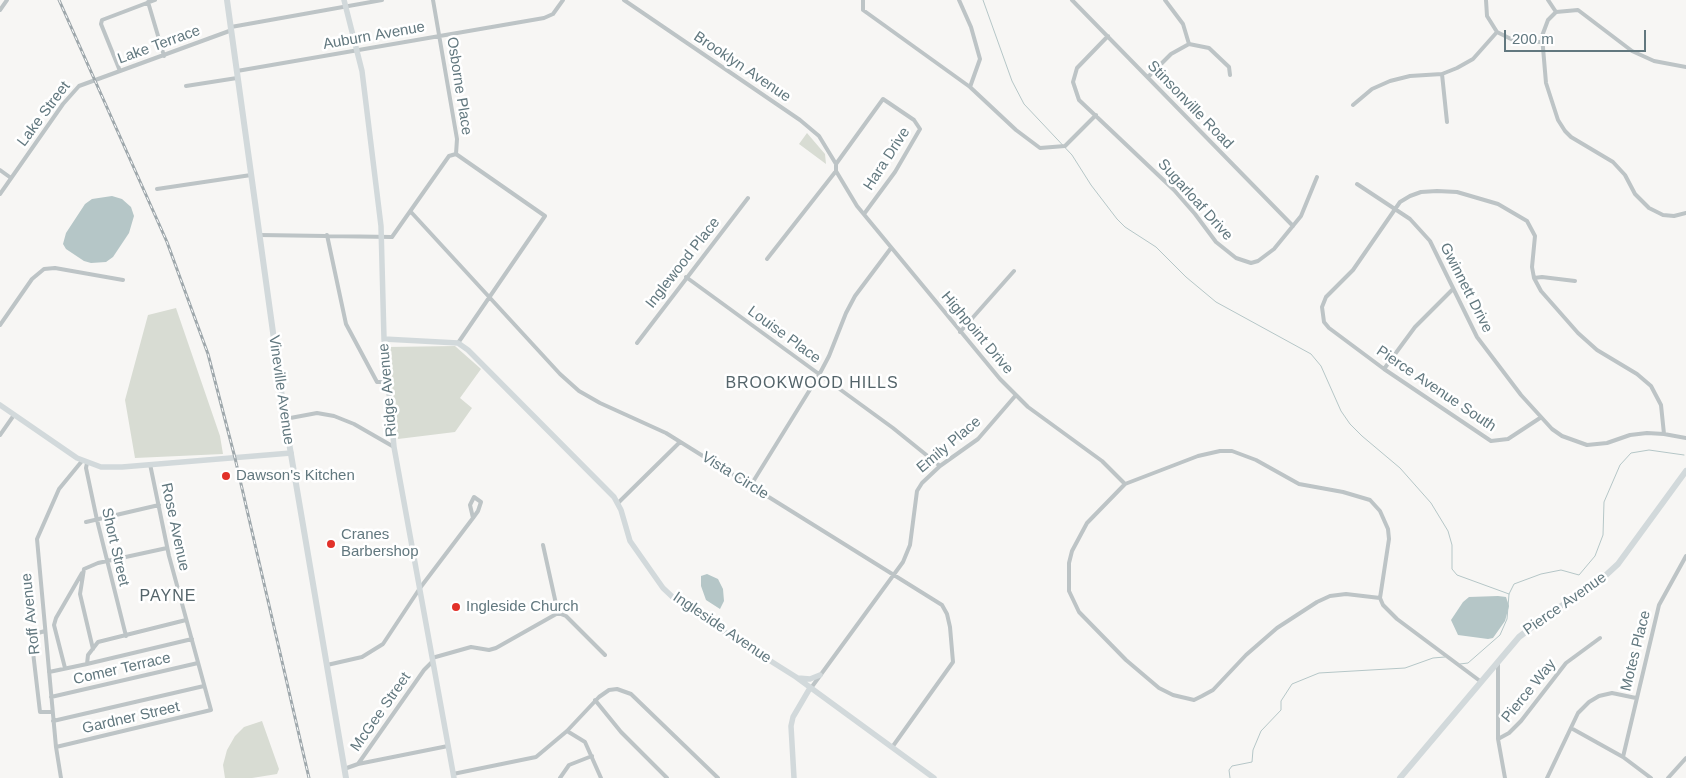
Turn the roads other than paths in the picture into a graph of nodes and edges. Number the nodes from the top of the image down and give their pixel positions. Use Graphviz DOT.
graph roads {
  1 [pos="7,0"];
  2 [pos="155,0"];
  3 [pos="227,0"];
  4 [pos="382,0"];
  5 [pos="433,0"];
  6 [pos="563,0"];
  7 [pos="624,0"];
  8 [pos="863,0"];
  9 [pos="959,0"];
  10 [pos="1072,0"];
  11 [pos="1165,0"];
  12 [pos="1486,0"];
  13 [pos="1548,0"];
  14 [pos="148,2"];
  15 [pos="345,3"];
  16 [pos="0,10"];
  17 [pos="1556,12"];
  18 [pos="231,28"];
  19 [pos="1497,32"];
  20 [pos="439,36"];
  21 [pos="1108,36"];
  22 [pos="1541,42"];
  23 [pos="1189,44"];
  24 [pos="358,50"];
  25 [pos="164,56"];
  26 [pos="1686,67"];
  27 [pos="120,71"];
  28 [pos="1230,74"];
  29 [pos="1442,74"];
  30 [pos="237,75"];
  31 [pos="1148,77"];
  32 [pos="94,80"];
  33 [pos="186,86"];
  34 [pos="970,87"];
  35 [pos="1353,105"];
  36 [pos="1096,116"];
  37 [pos="1447,122"];
  38 [pos="456,154"];
  39 [pos="836,164"];
  40 [pos="0,170"];
  41 [pos="836,171"];
  42 [pos="251,175"];
  43 [pos="1317,177"];
  44 [pos="11,178"];
  45 [pos="1358,184"];
  46 [pos="157,188"];
  47 [pos="0,194"];
  48 [pos="748,198"];
  49 [pos="1396,209"];
  50 [pos="411,212"];
  51 [pos="1686,213"];
  52 [pos="864,214"];
  53 [pos="1293,226"];
  54 [pos="260,235"];
  55 [pos="327,235"];
  56 [pos="382,236"];
  57 [pos="891,248"];
  58 [pos="767,259"];
  59 [pos="1014,271"];
  60 [pos="686,277"];
  61 [pos="1534,278"];
  62 [pos="123,280"];
  63 [pos="1575,281"];
  64 [pos="1453,289"];
  65 [pos="489,297"];
  66 [pos="0,325"];
  67 [pos="960,332"];
  68 [pos="384,340"];
  69 [pos="458,343"];
  70 [pos="637,343"];
  71 [pos="1384,369"];
  72 [pos="819,375"];
  73 [pos="388,382"];
  74 [pos="1016,396"];
  75 [pos="0,405"];
  76 [pos="14,415"];
  77 [pos="285,418"];
  78 [pos="1540,418"];
  79 [pos="1664,434"];
  80 [pos="0,435"];
  81 [pos="1686,438"];
  82 [pos="680,442"];
  83 [pos="394,447"];
  84 [pos="291,453"];
  85 [pos="84,462"];
  86 [pos="150,464"];
  87 [pos="940,466"];
  88 [pos="1686,472"];
  89 [pos="1125,484"];
  90 [pos="751,486"];
  91 [pos="618,503"];
  92 [pos="159,505"];
  93 [pos="474,518"];
  94 [pos="97,520"];
  95 [pos="86,522"];
  96 [pos="543,545"];
  97 [pos="167,548"];
  98 [pos="1686,556"];
  99 [pos="107,562"];
  100 [pos="84,569"];
  101 [pos="894,575"];
  102 [pos="420,588"];
  103 [pos="1380,598"];
  104 [pos="558,613"];
  105 [pos="186,620"];
  106 [pos="45,632"];
  107 [pos="126,636"];
  108 [pos="1600,638"];
  109 [pos="192,639"];
  110 [pos="92,649"];
  111 [pos="605,655"];
  112 [pos="1501,655"];
  113 [pos="432,660"];
  114 [pos="198,663"];
  115 [pos="87,664"];
  116 [pos="325,665"];
  117 [pos="65,668"];
  118 [pos="49,672"];
  119 [pos="820,675"];
  120 [pos="796,678"];
  121 [pos="1480,681"];
  122 [pos="204,686"];
  123 [pos="810,688"];
  124 [pos="51,697"];
  125 [pos="1636,698"];
  126 [pos="596,700"];
  127 [pos="211,710"];
  128 [pos="52,712"];
  129 [pos="53,721"];
  130 [pos="1570,728"];
  131 [pos="567,731"];
  132 [pos="1498,739"];
  133 [pos="448,746"];
  134 [pos="893,746"];
  135 [pos="56,747"];
  136 [pos="592,756"];
  137 [pos="1623,757"];
  138 [pos="1686,758"];
  139 [pos="358,764"];
  140 [pos="344,769"];
  141 [pos="453,776"];
  142 [pos="61,778"];
  143 [pos="346,778"];
  144 [pos="560,778"];
  145 [pos="601,778"];
  146 [pos="667,778"];
  147 [pos="718,778"];
  148 [pos="794,778"];
  149 [pos="934,778"];
  150 [pos="1400,778"];
  151 [pos="1505,778"];
  152 [pos="1548,778"];
  153 [pos="1650,778"];
  154 [pos="1668,778"];
  1 -- 16 [label="street"];
  2 -- 14 [label="street"];
  3 -- 18 [label="main road, Vineville Avenue"];
  4 -- 15 [label="street, Lake Terrace"];
  5 -- 20 [label="street, Osborne Place"];
  6 -- 20 [label="street, Auburn Avenue"];
  7 -- 39 [label="street, Brooklyn Avenue"];
  8 -- 34 [label="street"];
  9 -- 34 [label="street"];
  10 -- 21 [label="street, Stinsonville Road"];
  11 -- 23 [label="street"];
  12 -- 19 [label="street"];
  13 -- 17 [label="street"];
  14 -- 25 [label="street"];
  14 -- 27 [label="street"];
  15 -- 18 [label="street, Lake Terrace"];
  15 -- 24 [label="street, Ridge Avenue"];
  17 -- 22 [label="street"];
  17 -- 26 [label="street"];
  18 -- 25 [label="street, Lake Terrace"];
  18 -- 30 [label="main road, Vineville Avenue"];
  19 -- 22 [label="street"];
  19 -- 29 [label="street"];
  20 -- 24 [label="street, Auburn Avenue"];
  20 -- 38 [label="street, Osborne Place"];
  21 -- 31 [label="street, Stinsonville Road"];
  21 -- 36 [label="street, Sugarloaf Drive"];
  22 -- 51 [label="street"];
  23 -- 28 [label="street"];
  23 -- 31 [label="street"];
  24 -- 30 [label="street, Auburn Avenue"];
  24 -- 56 [label="street, Ridge Avenue"];
  25 -- 27 [label="street, Lake Terrace"];
  27 -- 32 [label="street, Lake Terrace"];
  29 -- 35 [label="street"];
  29 -- 37 [label="street"];
  30 -- 33 [label="street, Auburn Avenue"];
  30 -- 42 [label="main road, Vineville Avenue"];
  31 -- 53 [label="street, Stinsonville Road"];
  32 -- 44 [label="street, Lake Street"];
  34 -- 36 [label="street"];
  36 -- 53 [label="street, Sugarloaf Drive"];
  38 -- 50 [label="street"];
  38 -- 65 [label="street, Osborne Place"];
  39 -- 41 [label="street"];
  39 -- 52 [label="street, Hara Drive"];
  40 -- 44 [label="street"];
  41 -- 52 [label="street, Highpoint Drive"];
  41 -- 58 [label="street"];
  42 -- 46 [label="street"];
  42 -- 54 [label="main road, Vineville Avenue"];
  43 -- 53 [label="street, Sugarloaf Drive"];
  44 -- 47 [label="street, Lake Street"];
  45 -- 49 [label="street, Gwinnett Drive"];
  48 -- 60 [label="street, Inglewood Place"];
  49 -- 61 [label="street"];
  49 -- 64 [label="street, Gwinnett Drive"];
  49 -- 71 [label="street, Pierce Avenue South"];
  50 -- 56 [label="street"];
  50 -- 65 [label="street, Vista Circle"];
  52 -- 57 [label="street, Highpoint Drive"];
  54 -- 55 [label="street"];
  54 -- 77 [label="main road, Vineville Avenue"];
  55 -- 56 [label="street"];
  55 -- 73 [label="street"];
  56 -- 68 [label="street, Ridge Avenue"];
  57 -- 67 [label="street, Highpoint Drive"];
  57 -- 72 [label="street"];
  59 -- 67 [label="street"];
  60 -- 70 [label="street, Inglewood Place"];
  60 -- 72 [label="street, Louise Place"];
  61 -- 63 [label="street"];
  61 -- 79 [label="street"];
  62 -- 66 [label="street"];
  64 -- 71 [label="street"];
  64 -- 78 [label="street, Gwinnett Drive"];
  65 -- 69 [label="street, Osborne Place"];
  65 -- 82 [label="street, Vista Circle"];
  67 -- 74 [label="street, Highpoint Drive"];
  68 -- 69 [label="street"];
  68 -- 73 [label="street, Ridge Avenue"];
  69 -- 91 [label="street, Ingleside Avenue"];
  71 -- 78 [label="street, Pierce Avenue South"];
  72 -- 87 [label="street, Louise Place"];
  72 -- 90 [label="street"];
  73 -- 83 [label="street, Ridge Avenue"];
  74 -- 87 [label="street, Emily Place"];
  74 -- 89 [label="street, Highpoint Drive"];
  75 -- 76 [label="street"];
  76 -- 80 [label="street"];
  76 -- 85 [label="street"];
  77 -- 83 [label="street"];
  77 -- 84 [label="main road, Vineville Avenue"];
  78 -- 79 [label="street"];
  79 -- 81 [label="street"];
  82 -- 90 [label="street, Vista Circle"];
  82 -- 91 [label="street"];
  83 -- 102 [label="street, Ridge Avenue"];
  84 -- 86 [label="street"];
  84 -- 116 [label="main road, Vineville Avenue"];
  85 -- 86 [label="street"];
  85 -- 94 [label="street, Short Street"];
  85 -- 106 [label="street, Roff Avenue"];
  86 -- 92 [label="street, Rose Avenue"];
  87 -- 101 [label="street, Emily Place"];
  88 -- 112 [label="main road, Pierce Avenue"];
  89 -- 103 [label="street"];
  89 -- 103 [label="street"];
  90 -- 101 [label="street, Vista Circle"];
  91 -- 120 [label="street, Ingleside Avenue"];
  92 -- 94 [label="street"];
  92 -- 97 [label="street, Rose Avenue"];
  93 -- 93 [label="street"];
  93 -- 102 [label="street"];
  94 -- 95 [label="street"];
  94 -- 99 [label="street, Short Street"];
  96 -- 104 [label="street"];
  97 -- 99 [label="street"];
  97 -- 105 [label="street, Rose Avenue"];
  98 -- 125 [label="street, Motes Place"];
  99 -- 100 [label="street"];
  99 -- 107 [label="street, Short Street"];
  100 -- 110 [label="street"];
  100 -- 117 [label="street"];
  101 -- 119 [label="street"];
  101 -- 134 [label="street, Vista Circle"];
  102 -- 113 [label="street, Ridge Avenue"];
  102 -- 116 [label="street"];
  103 -- 121 [label="street"];
  104 -- 111 [label="street"];
  104 -- 113 [label="street"];
  105 -- 107 [label="street"];
  105 -- 109 [label="street, Rose Avenue"];
  106 -- 118 [label="street, Roff Avenue"];
  106 -- 128 [label="street"];
  107 -- 110 [label="street"];
  108 -- 132 [label="street, Pierce Way"];
  109 -- 114 [label="street, Rose Avenue"];
  109 -- 115 [label="street"];
  110 -- 115 [label="street"];
  112 -- 121 [label="main road, Pierce Avenue"];
  112 -- 132 [label="street"];
  113 -- 133 [label="street, Ridge Avenue"];
  113 -- 139 [label="street, McGee Street"];
  114 -- 122 [label="street, Rose Avenue"];
  114 -- 124 [label="street, Comer Terrace"];
  115 -- 117 [label="street"];
  116 -- 140 [label="main road, Vineville Avenue"];
  117 -- 118 [label="street"];
  118 -- 124 [label="street, Roff Avenue"];
  119 -- 120 [label="street"];
  119 -- 123 [label="street"];
  120 -- 123 [label="street, Ingleside Avenue"];
  121 -- 150 [label="main road, Pierce Avenue"];
  122 -- 127 [label="street, Rose Avenue"];
  122 -- 129 [label="street"];
  123 -- 134 [label="street, Ingleside Avenue"];
  123 -- 148 [label="street"];
  124 -- 128 [label="street, Roff Avenue"];
  125 -- 130 [label="street"];
  125 -- 137 [label="street, Motes Place"];
  126 -- 131 [label="street"];
  126 -- 146 [label="street"];
  126 -- 147 [label="street"];
  127 -- 135 [label="street, Gardner Street"];
  128 -- 129 [label="street, Roff Avenue"];
  129 -- 135 [label="street, Roff Avenue"];
  130 -- 137 [label="street"];
  130 -- 152 [label="street"];
  131 -- 136 [label="street"];
  131 -- 141 [label="street"];
  132 -- 151 [label="street"];
  133 -- 139 [label="street"];
  133 -- 141 [label="street, Ridge Avenue"];
  134 -- 149 [label="street, Ingleside Avenue"];
  135 -- 142 [label="street, Roff Avenue"];
  136 -- 144 [label="street"];
  136 -- 145 [label="street"];
  137 -- 153 [label="street"];
  138 -- 154 [label="street"];
  139 -- 140 [label="street, McGee Street"];
  140 -- 143 [label="main road, Vineville Avenue"];
}
